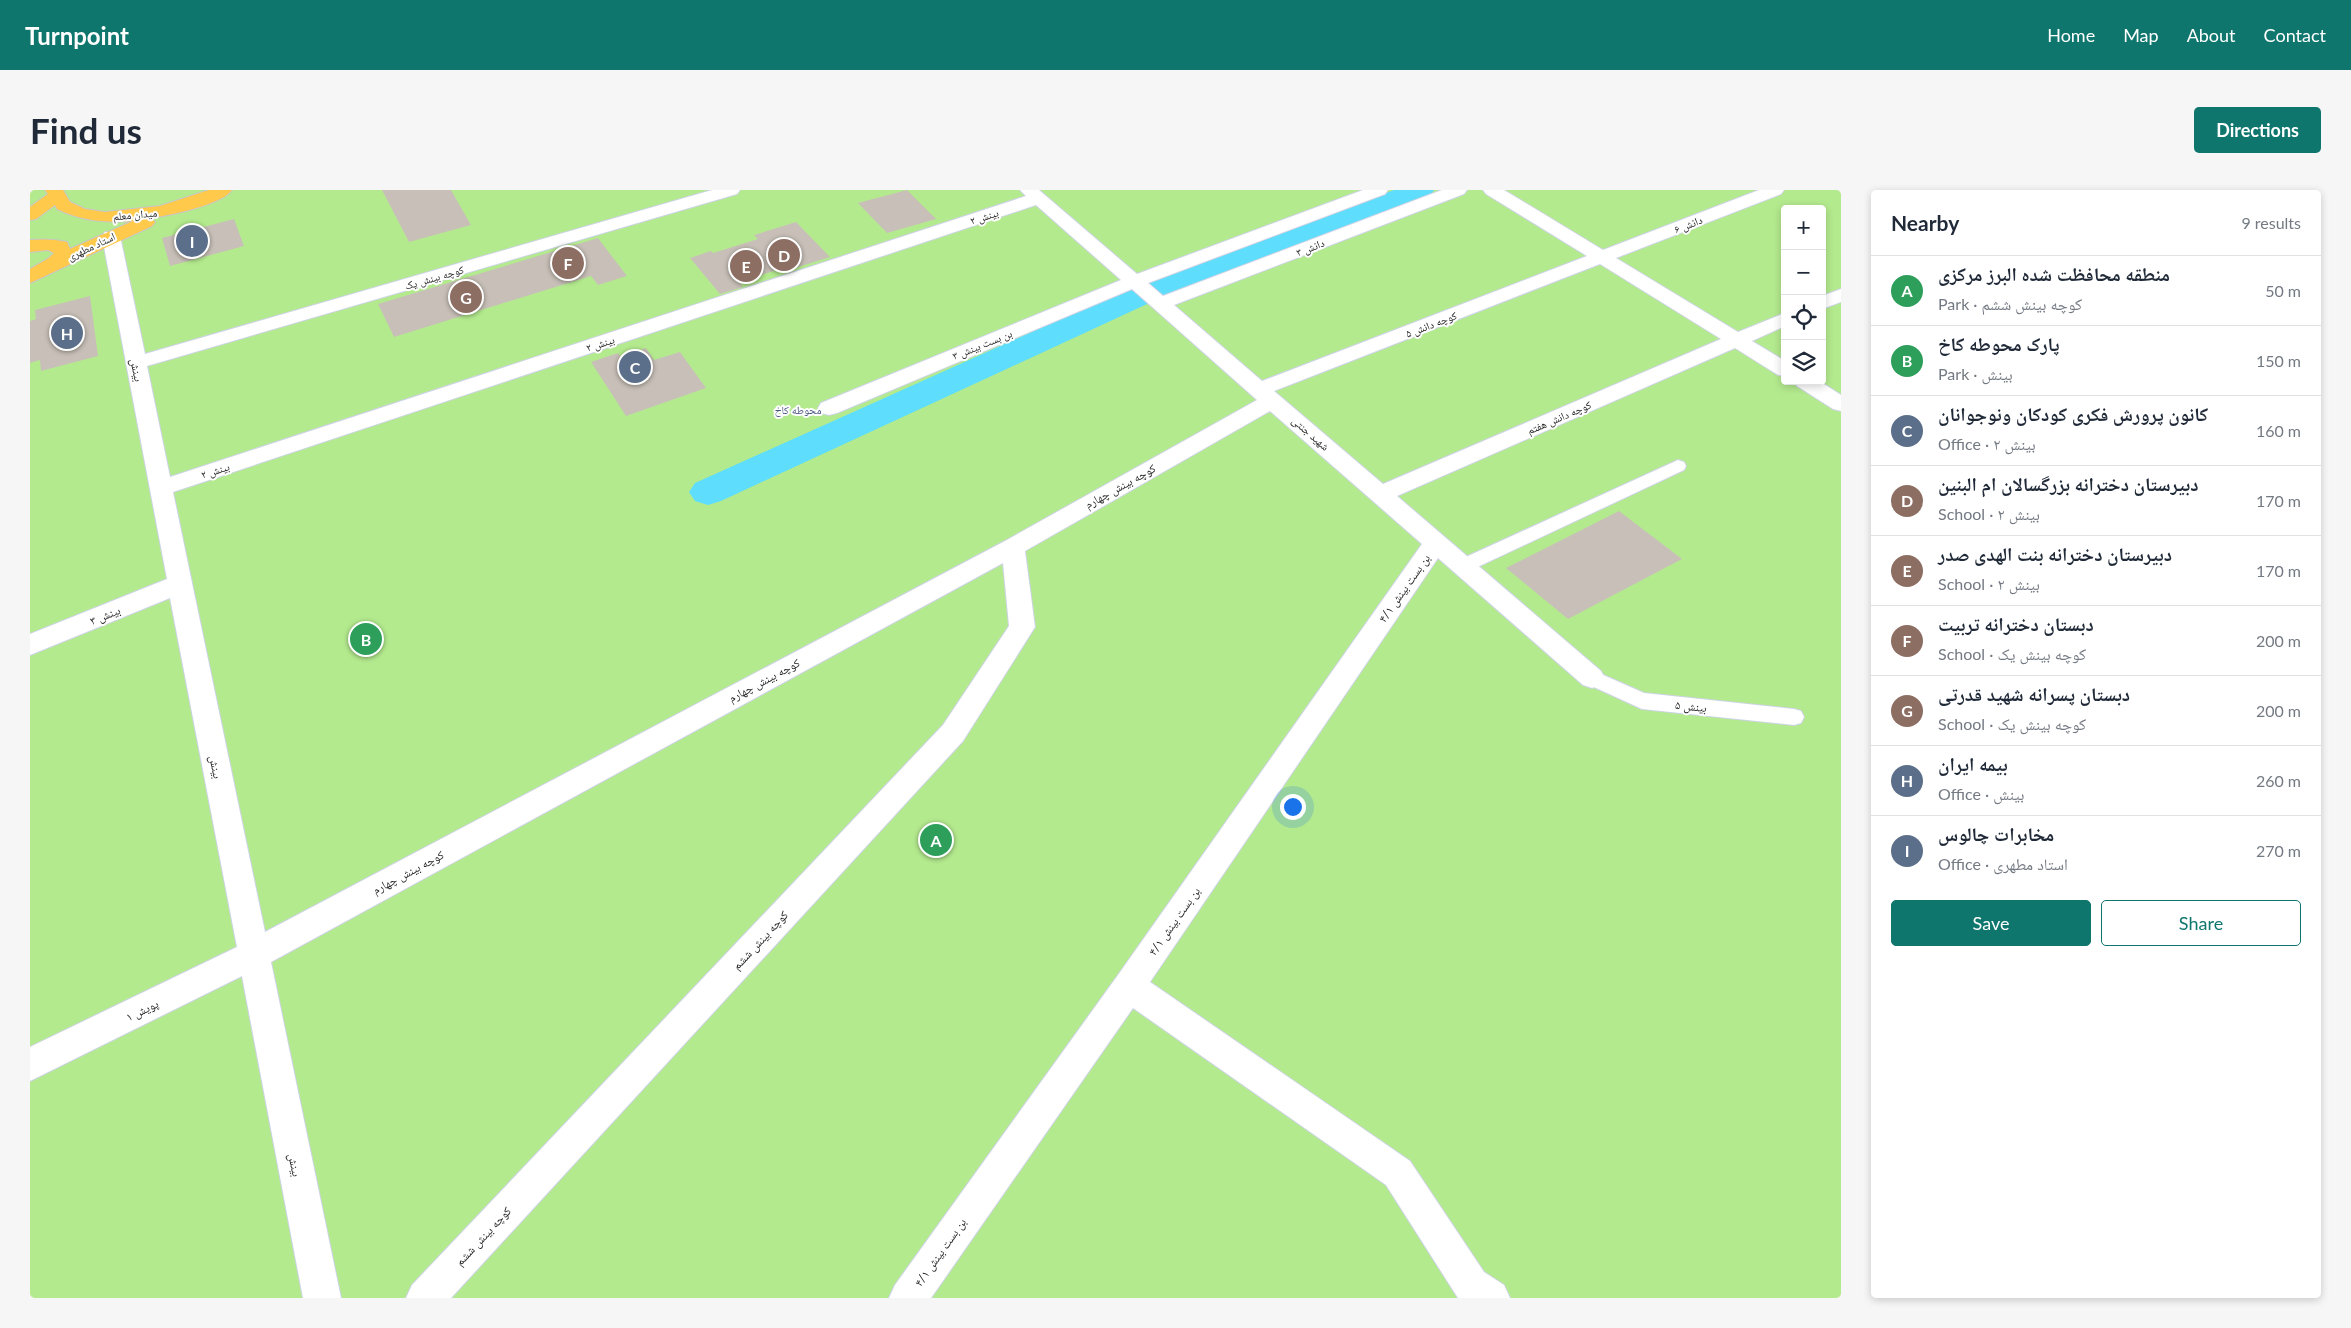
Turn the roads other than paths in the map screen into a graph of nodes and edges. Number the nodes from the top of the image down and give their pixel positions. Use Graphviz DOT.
graph roads {
  1 [pos="731,190"];
  2 [pos="1379,190"];
  3 [pos="1458,190"];
  4 [pos="1492,190"];
  5 [pos="1775,190"];
  6 [pos="224,191"];
  7 [pos="55,193"];
  8 [pos="1034,194"];
  9 [pos="182,207"];
  10 [pos="30,215"];
  11 [pos="111,236"];
  12 [pos="30,246"];
  13 [pos="1602,258"];
  14 [pos="56,262"];
  15 [pos="30,277"];
  16 [pos="1149,293"];
  17 [pos="1841,295"];
  18 [pos="1826,301"];
  19 [pos="1781,321"];
  20 [pos="1737,340"];
  21 [pos="136,363"];
  22 [pos="1781,368"];
  23 [pos="1810,385"];
  24 [pos="1267,395"];
  25 [pos="1841,404"];
  26 [pos="830,408"];
  27 [pos="1678,466"];
  28 [pos="161,488"];
  29 [pos="1380,494"];
  30 [pos="1436,542"];
  31 [pos="1013,547"];
  32 [pos="1463,566"];
  33 [pos="180,584"];
  34 [pos="30,645"];
  35 [pos="1592,678"];
  36 [pos="1794,717"];
  37 [pos="253,955"];
  38 [pos="1130,986"];
  39 [pos="30,1064"];
  40 [pos="322,1298"];
  41 [pos="425,1298"];
  42 [pos="908,1298"];
  43 [pos="1491,1298"];
  1 -- 21 [label="street, کوچه بینش یک"];
  2 -- 16 [label="street"];
  3 -- 16 [label="street, دانش ۳"];
  4 -- 13 [label="street"];
  5 -- 13 [label="street, دانش ۶"];
  6 -- 9 [label="main road, میدان معلم"];
  7 -- 9 [label="main road, میدان معلم"];
  7 -- 10 [label="main road"];
  8 -- 16 [label="street, شهید جنتی"];
  8 -- 28 [label="street, بینش ۲"];
  9 -- 11 [label="main road, استاد مطهری"];
  11 -- 14 [label="main road, استاد مطهری"];
  11 -- 21 [label="street, بینش"];
  12 -- 14 [label="main road"];
  13 -- 20 [label="street"];
  13 -- 24 [label="street, کوچه دانش ۵"];
  14 -- 15 [label="main road, استاد مطهری"];
  16 -- 24 [label="street, شهید جنتی"];
  16 -- 26 [label="street, بن بست بینش ۳"];
  17 -- 18 [label="street"];
  19 -- 20 [label="street, کوچه دانش هفتم"];
  20 -- 22 [label="street"];
  20 -- 29 [label="street, کوچه دانش هفتم"];
  21 -- 28 [label="street, بینش"];
  23 -- 25 [label="street"];
  24 -- 29 [label="street, شهید جنتی"];
  24 -- 31 [label="street, کوچه بینش چهارم"];
  27 -- 32 [label="lane"];
  28 -- 33 [label="street, بینش"];
  29 -- 30 [label="street, شهید جنتی"];
  30 -- 32 [label="street, شهید جنتی"];
  30 -- 38 [label="street, بن بست بینش ۴/۱"];
  31 -- 37 [label="street, کوچه بینش چهارم"];
  31 -- 41 [label="street, کوچه بینش ششم"];
  32 -- 35 [label="street, شهید جنتی"];
  33 -- 34 [label="street, بینش ۳"];
  33 -- 37 [label="street, بینش"];
  35 -- 36 [label="lane, بینش ۵"];
  37 -- 39 [label="street, پویش ۱"];
  37 -- 40 [label="street, بینش"];
  38 -- 42 [label="street, بن بست بینش ۴/۱"];
  38 -- 43 [label="street"];
}
